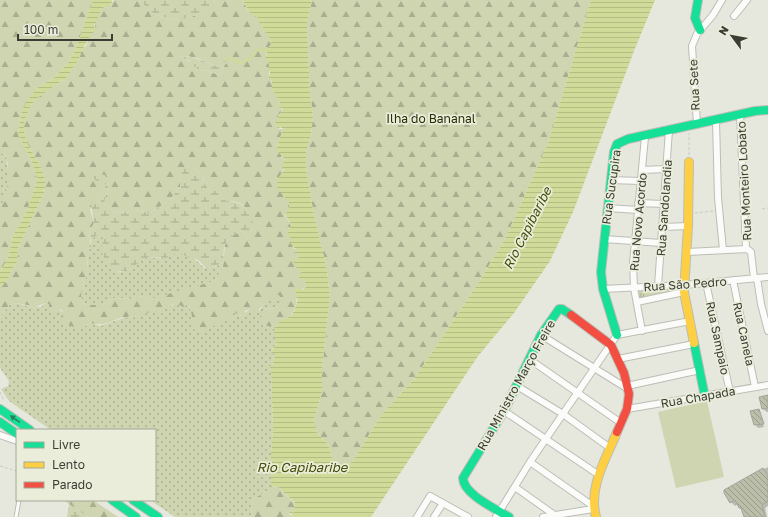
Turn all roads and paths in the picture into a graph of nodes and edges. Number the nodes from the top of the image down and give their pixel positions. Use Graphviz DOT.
graph roads {
  1 [pos="698,0"];
  2 [pos="722,0"];
  3 [pos="747,0"];
  4 [pos="734,16"];
  5 [pos="700,30"];
  6 [pos="768,110"];
  7 [pos="740,114"];
  8 [pos="716,120"];
  9 [pos="693,125"];
  10 [pos="669,130"];
  11 [pos="645,136"];
  12 [pos="689,162"];
  13 [pos="666,169"];
  14 [pos="642,170"];
  15 [pos="610,180"];
  16 [pos="640,181"];
  17 [pos="664,204"];
  18 [pos="638,206"];
  19 [pos="607,208"];
  20 [pos="762,208"];
  21 [pos="768,208"];
  22 [pos="719,210"];
  23 [pos="688,214"];
  24 [pos="688,226"];
  25 [pos="663,227"];
  26 [pos="604,239"];
  27 [pos="634,241"];
  28 [pos="661,243"];
  29 [pos="723,250"];
  30 [pos="749,250"];
  31 [pos="687,252"];
  32 [pos="768,277"];
  33 [pos="756,278"];
  34 [pos="733,280"];
  35 [pos="706,283"];
  36 [pos="658,286"];
  37 [pos="634,288"];
  38 [pos="684,289"];
  39 [pos="603,290"];
  40 [pos="637,302"];
  41 [pos="761,304"];
  42 [pos="768,304"];
  43 [pos="690,321"];
  44 [pos="767,322"];
  45 [pos="642,331"];
  46 [pos="768,331"];
  47 [pos="542,335"];
  48 [pos="616,335"];
  49 [pos="694,344"];
  50 [pos="611,345"];
  51 [pos="529,359"];
  52 [pos="618,359"];
  53 [pos="595,368"];
  54 [pos="700,370"];
  55 [pos="768,385"];
  56 [pos="517,386"];
  57 [pos="628,387"];
  58 [pos="755,387"];
  59 [pos="730,392"];
  60 [pos="578,393"];
  61 [pos="705,397"];
  62 [pos="0,409"];
  63 [pos="627,409"];
  64 [pos="504,412"];
  65 [pos="563,414"];
  66 [pos="0,422"];
  67 [pos="621,423"];
  68 [pos="29,429"];
  69 [pos="16,433"];
  70 [pos="0,435"];
  71 [pos="546,438"];
  72 [pos="16,441"];
  73 [pos="610,448"];
  74 [pos="530,462"];
  75 [pos="0,466"];
  76 [pos="16,471"];
  77 [pos="599,475"];
  78 [pos="515,487"];
  79 [pos="18,501"];
  80 [pos="113,501"];
  81 [pos="134,501"];
  82 [pos="443,503"];
  83 [pos="594,511"];
  84 [pos="498,514"];
  85 [pos="553,514"];
  86 [pos="16,517"];
  87 [pos="136,517"];
  88 [pos="158,517"];
  89 [pos="417,517"];
  90 [pos="434,517"];
  91 [pos="468,517"];
  92 [pos="510,517"];
  93 [pos="543,517"];
  1 -- 5 [label="main road"];
  2 -- 5 [label="street"];
  3 -- 4 [label="street"];
  5 -- 9 [label="street, Rua Sete"];
  6 -- 7 [label="main road, Rua Sucupira"];
  7 -- 8 [label="main road, Rua Sucupira"];
  7 -- 30 [label="street, Rua Monteiro Lobato"];
  8 -- 9 [label="main road, Rua Sucupira"];
  8 -- 22 [label="street"];
  9 -- 10 [label="main road, Rua Sucupira"];
  9 -- 12 [label="path"];
  10 -- 11 [label="main road, Rua Sucupira"];
  10 -- 13 [label="street, Rua Sandolandia"];
  11 -- 14 [label="street, Rua Novo Acordo"];
  11 -- 15 [label="main road, Rua Sucupira"];
  12 -- 23 [label="main road"];
  13 -- 14 [label="street"];
  13 -- 17 [label="street, Rua Sandolandia"];
  14 -- 16 [label="street, Rua Novo Acordo"];
  15 -- 16 [label="street"];
  15 -- 19 [label="main road, Rua Sucupira"];
  16 -- 18 [label="street, Rua Novo Acordo"];
  17 -- 18 [label="street"];
  17 -- 25 [label="street, Rua Sandolandia"];
  18 -- 19 [label="street"];
  18 -- 27 [label="street, Rua Novo Acordo"];
  19 -- 26 [label="main road, Rua Sucupira"];
  20 -- 21 [label="path"];
  22 -- 23 [label="path"];
  22 -- 29 [label="street"];
  23 -- 24 [label="main road"];
  24 -- 25 [label="street"];
  24 -- 31 [label="main road"];
  25 -- 28 [label="street, Rua Sandolandia"];
  26 -- 27 [label="street"];
  26 -- 39 [label="main road, Rua Sucupira"];
  27 -- 28 [label="street"];
  27 -- 37 [label="street, Rua Novo Acordo"];
  28 -- 36 [label="street, Rua Sandolandia"];
  29 -- 30 [label="street"];
  29 -- 31 [label="street"];
  30 -- 33 [label="street, Rua Monteiro Lobato"];
  31 -- 38 [label="main road"];
  32 -- 33 [label="street, Rua São Pedro"];
  33 -- 34 [label="street, Rua São Pedro"];
  33 -- 41 [label="street, Rua Monteiro Lobato"];
  34 -- 35 [label="street, Rua São Pedro"];
  34 -- 58 [label="street, Rua Canela"];
  35 -- 38 [label="street, Rua São Pedro"];
  35 -- 59 [label="street, Rua Sampaio"];
  36 -- 37 [label="street, Rua São Pedro"];
  36 -- 38 [label="street, Rua São Pedro"];
  37 -- 39 [label="street, Rua São Pedro"];
  37 -- 40 [label="street, Rua Novo Acordo"];
  38 -- 40 [label="street, Rua São Pedro"];
  38 -- 43 [label="main road"];
  39 -- 48 [label="main road, Rua Sucupira"];
  40 -- 45 [label="street, Rua Novo Acordo"];
  41 -- 42 [label="street"];
  41 -- 44 [label="street, Rua Monteiro Lobato"];
  43 -- 45 [label="street"];
  43 -- 49 [label="main road"];
  44 -- 46 [label="street, Rua Monteiro Lobato"];
  45 -- 48 [label="street"];
  47 -- 50 [label="main road, Rua Ministro Março Freire"];
  47 -- 51 [label="main road, Rua Ministro Março Freire"];
  47 -- 53 [label="street"];
  48 -- 50 [label="street"];
  49 -- 52 [label="street"];
  49 -- 54 [label="main road"];
  50 -- 52 [label="main road"];
  50 -- 53 [label="street"];
  51 -- 56 [label="main road, Rua Ministro Março Freire"];
  51 -- 60 [label="street"];
  52 -- 57 [label="main road"];
  53 -- 57 [label="street"];
  53 -- 60 [label="street"];
  54 -- 57 [label="street"];
  54 -- 61 [label="main road"];
  55 -- 58 [label="street, Rua Chapada"];
  56 -- 64 [label="main road, Rua Ministro Março Freire"];
  56 -- 65 [label="street"];
  57 -- 63 [label="main road"];
  58 -- 59 [label="street, Rua Chapada"];
  59 -- 61 [label="street, Rua Chapada"];
  60 -- 65 [label="street"];
  60 -- 67 [label="street"];
  61 -- 63 [label="street, Rua Chapada"];
  68 -- 62 [label="main road, one-way"];
  63 -- 67 [label="main road"];
  64 -- 71 [label="street"];
  64 -- 84 [label="main road, Rua Ministro Março Freire"];
  65 -- 71 [label="street"];
  65 -- 73 [label="street"];
  66 -- 69 [label="main road"];
  67 -- 73 [label="main road"];
  70 -- 72 [label="street"];
  71 -- 74 [label="street"];
  71 -- 77 [label="street"];
  73 -- 77 [label="main road"];
  74 -- 78 [label="street"];
  74 -- 83 [label="street"];
  75 -- 76 [label="path"];
  77 -- 83 [label="main road"];
  78 -- 84 [label="street"];
  78 -- 85 [label="street"];
  79 -- 86 [label="lane"];
  80 -- 87 [label="main road"];
  81 -- 88 [label="main road"];
  82 -- 89 [label="street"];
  82 -- 90 [label="street"];
  82 -- 91 [label="street"];
  83 -- 85 [label="street"];
  84 -- 92 [label="main road"];
  85 -- 93 [label="street"];
}
